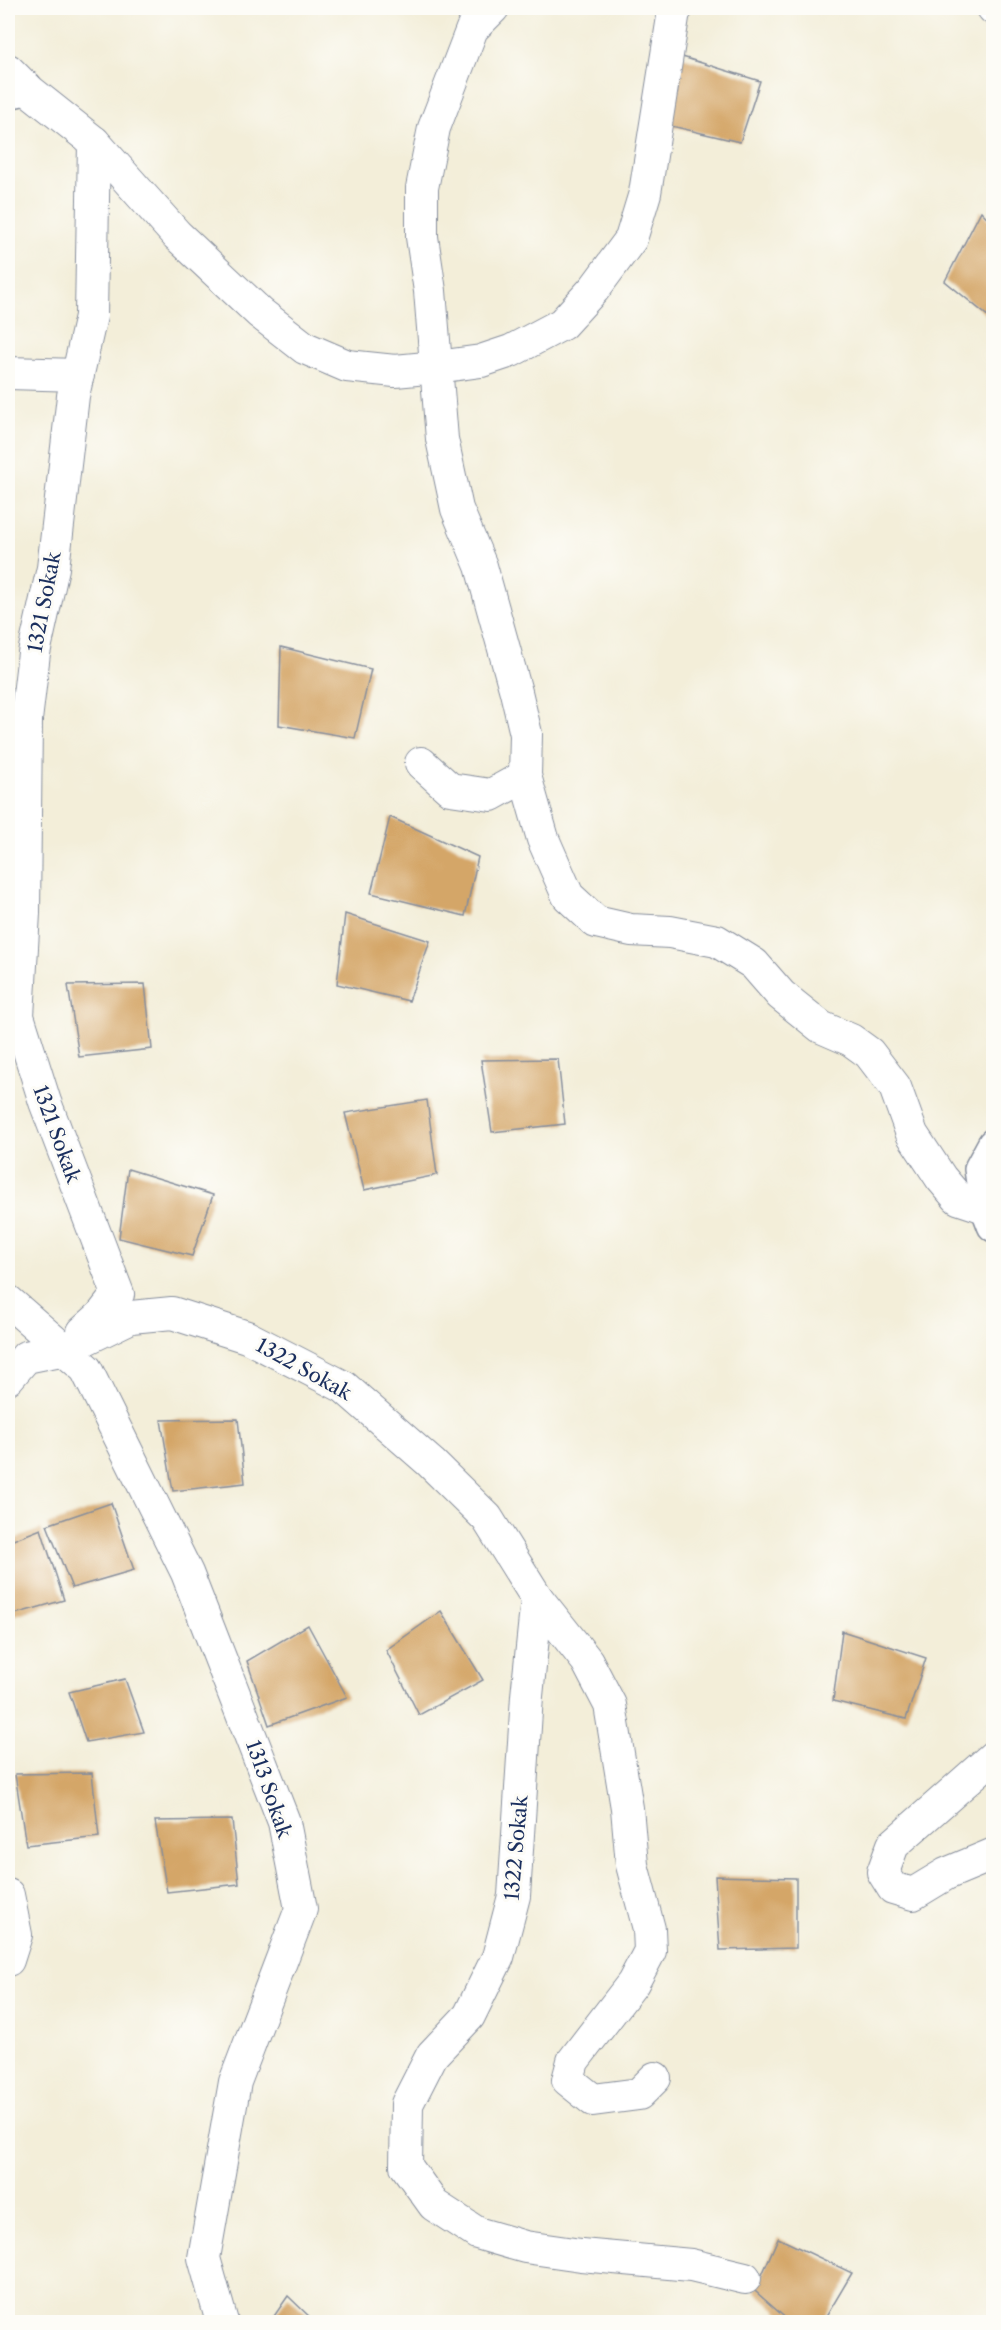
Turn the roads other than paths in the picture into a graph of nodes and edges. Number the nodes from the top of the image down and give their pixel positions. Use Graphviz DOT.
graph roads {
  1 [pos="494,8"];
  2 [pos="672,9"];
  3 [pos="14,83"];
  4 [pos="94,142"];
  5 [pos="437,367"];
  6 [pos="8,374"];
  7 [pos="78,375"];
  8 [pos="421,763"];
  9 [pos="525,776"];
  10 [pos="993,1145"];
  11 [pos="991,1216"];
  12 [pos="8,1301"];
  13 [pos="65,1349"];
  14 [pos="8,1378"];
  15 [pos="537,1598"];
  16 [pos="993,1755"];
  17 [pos="993,1854"];
  18 [pos="8,1895"];
  19 [pos="8,1960"];
  20 [pos="655,2078"];
  21 [pos="745,2278"];
  22 [pos="222,2322"];
  1 -- 5 [label="street"];
  2 -- 5 [label="street"];
  3 -- 4 [label="street"];
  4 -- 5 [label="street"];
  4 -- 7 [label="street, 1321 Sokak"];
  5 -- 9 [label="street"];
  6 -- 7 [label="street"];
  7 -- 13 [label="street, 1321 Sokak"];
  8 -- 9 [label="street"];
  9 -- 11 [label="street"];
  10 -- 11 [label="street"];
  12 -- 13 [label="street, 1313 Sokak"];
  13 -- 14 [label="street"];
  13 -- 15 [label="street, 1322 Sokak"];
  13 -- 22 [label="street, 1313 Sokak"];
  15 -- 20 [label="street, 1322 Sokak"];
  15 -- 21 [label="street, 1322 Sokak"];
  16 -- 17 [label="street"];
  18 -- 19 [label="street"];
}
